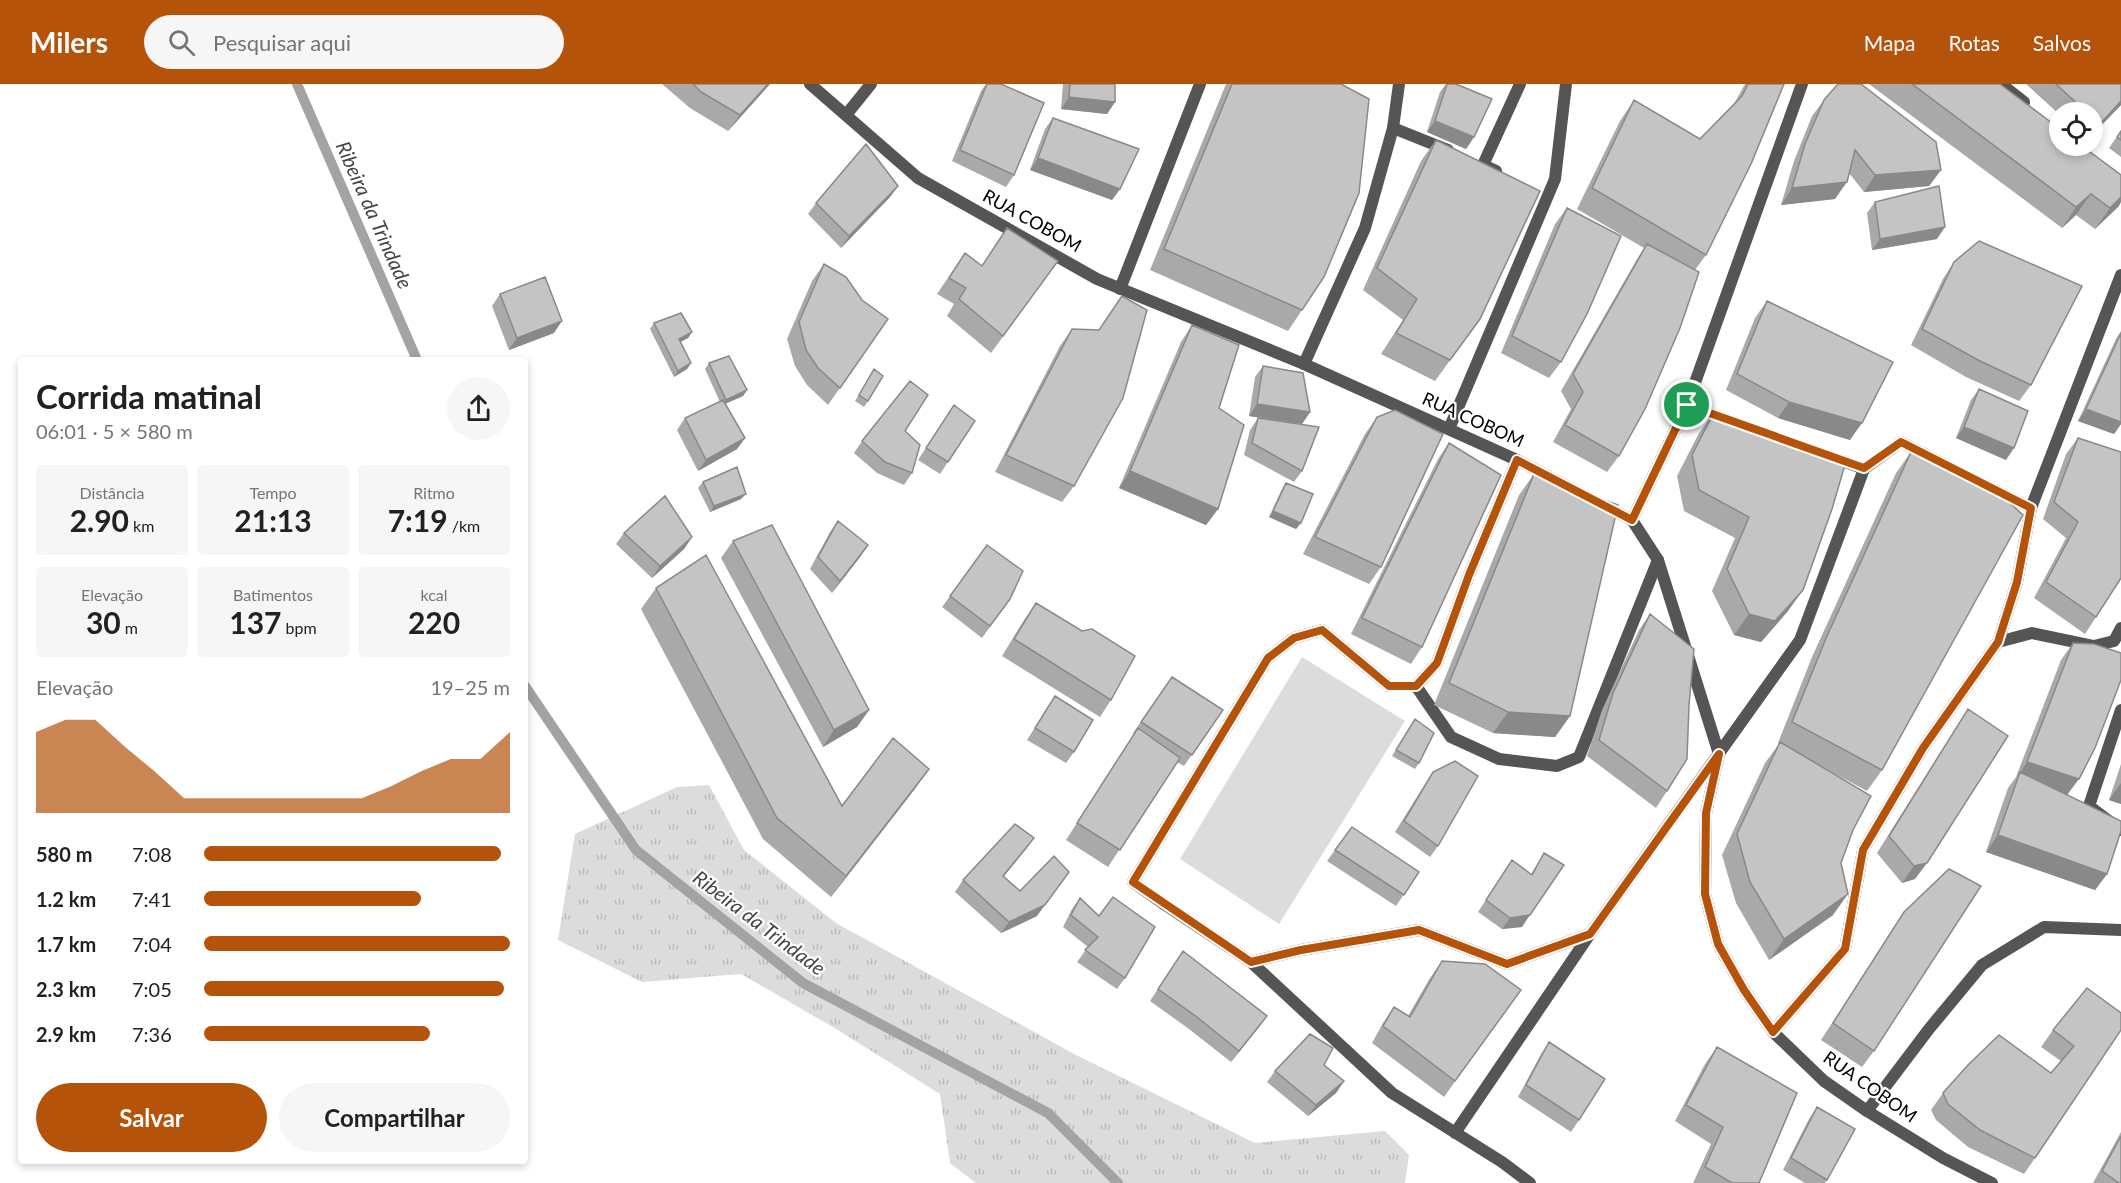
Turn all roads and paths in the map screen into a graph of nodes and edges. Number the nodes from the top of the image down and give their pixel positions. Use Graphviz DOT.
graph roads {
  1 [pos="810,84"];
  2 [pos="871,84"];
  3 [pos="1200,84"];
  4 [pos="1400,84"];
  5 [pos="1520,84"];
  6 [pos="1566,84"];
  7 [pos="1802,84"];
  8 [pos="2001,84"];
  9 [pos="2034,111"];
  10 [pos="846,115"];
  11 [pos="1393,128"];
  12 [pos="1473,161"];
  13 [pos="1511,178"];
  14 [pos="2121,275"];
  15 [pos="1120,289"];
  16 [pos="1304,364"];
  17 [pos="1687,405"];
  18 [pos="1742,425"];
  19 [pos="1449,429"];
  20 [pos="1820,453"];
  21 [pos="1517,460"];
  22 [pos="1864,468"];
  23 [pos="2031,508"];
  24 [pos="1632,520"];
  25 [pos="1658,560"];
  26 [pos="2121,628"];
  27 [pos="1998,642"];
  28 [pos="2118,645"];
  29 [pos="1416,686"];
  30 [pos="2121,710"];
  31 [pos="1719,754"];
  32 [pos="2121,830"];
  33 [pos="2121,930"];
  34 [pos="1590,934"];
  35 [pos="1251,962"];
  36 [pos="1773,1032"];
  37 [pos="1867,1111"];
  38 [pos="1455,1133"];
  39 [pos="1530,1183"];
  40 [pos="1992,1183"];
  1 -- 10 [label="street, RUA COBOM"];
  2 -- 10 [label="street"];
  3 -- 15 [label="street"];
  4 -- 11 [label="street"];
  5 -- 12 [label="street"];
  6 -- 19 [label="street"];
  7 -- 17 [label="street"];
  8 -- 9 [label="street"];
  10 -- 15 [label="street, RUA COBOM"];
  11 -- 12 [label="street"];
  11 -- 16 [label="street"];
  12 -- 13 [label="street"];
  14 -- 23 [label="street"];
  15 -- 16 [label="street, RUA COBOM"];
  16 -- 19 [label="street, RUA COBOM"];
  17 -- 18 [label="street"];
  17 -- 24 [label="street"];
  19 -- 21 [label="street, RUA COBOM"];
  20 -- 22 [label="street"];
  21 -- 24 [label="street, RUA COBOM"];
  21 -- 29 [label="street"];
  22 -- 23 [label="street"];
  22 -- 31 [label="street"];
  23 -- 27 [label="street"];
  24 -- 25 [label="street, RUA COBOM"];
  25 -- 29 [label="street"];
  25 -- 31 [label="street, RUA COBOM"];
  26 -- 28 [label="street"];
  27 -- 28 [label="street"];
  27 -- 36 [label="street"];
  29 -- 35 [label="street"];
  30 -- 32 [label="street"];
  31 -- 34 [label="street"];
  31 -- 36 [label="street, RUA COBOM"];
  33 -- 37 [label="street"];
  34 -- 35 [label="street"];
  34 -- 38 [label="street"];
  35 -- 38 [label="street"];
  36 -- 37 [label="street, RUA COBOM"];
  37 -- 40 [label="street, RUA COBOM"];
  38 -- 39 [label="street"];
}
